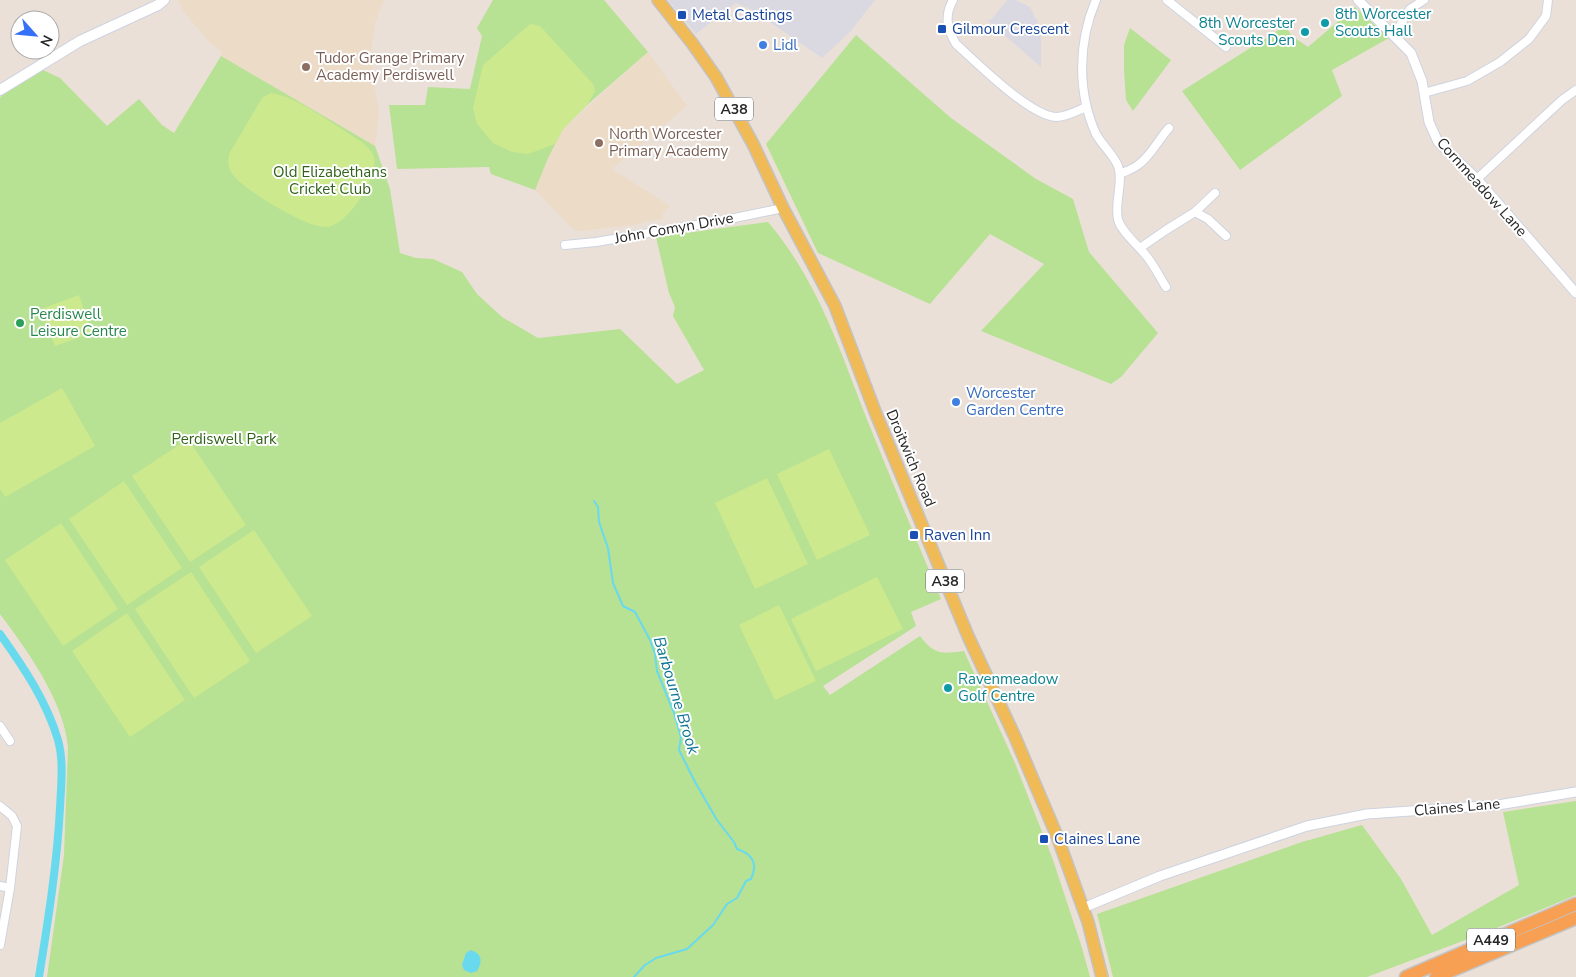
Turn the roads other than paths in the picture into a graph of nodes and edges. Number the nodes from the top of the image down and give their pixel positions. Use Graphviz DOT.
graph roads {
  1 [pos="164,0"];
  2 [pos="658,0"];
  3 [pos="953,0"];
  4 [pos="1096,0"];
  5 [pos="1167,0"];
  6 [pos="1358,0"];
  7 [pos="1424,0"];
  8 [pos="1548,0"];
  9 [pos="1394,35"];
  10 [pos="1226,47"];
  11 [pos="0,90"];
  12 [pos="1576,90"];
  13 [pos="1424,93"];
  14 [pos="1086,107"];
  15 [pos="1170,140"];
  16 [pos="1120,174"];
  17 [pos="1477,179"];
  18 [pos="1215,193"];
  19 [pos="782,208"];
  20 [pos="1195,212"];
  21 [pos="1226,236"];
  22 [pos="565,245"];
  23 [pos="1140,248"];
  24 [pos="1166,287"];
  25 [pos="1576,293"];
  26 [pos="0,729"];
  27 [pos="10,741"];
  28 [pos="1576,792"];
  29 [pos="0,806"];
  30 [pos="0,886"];
  31 [pos="10,888"];
  32 [pos="1576,904"];
  33 [pos="1082,908"];
  34 [pos="1576,918"];
  35 [pos="0,945"];
  36 [pos="1102,977"];
  37 [pos="1406,977"];
  38 [pos="1436,977"];
  1 -- 11 [label="main road"];
  2 -- 19 [label="main road, Droitwich Road / A38"];
  3 -- 14 [label="street"];
  4 -- 14 [label="street"];
  5 -- 10 [label="street"];
  6 -- 9 [label="street, Cornmeadow Lane"];
  7 -- 9 [label="street"];
  8 -- 13 [label="street"];
  9 -- 13 [label="street, Cornmeadow Lane"];
  12 -- 17 [label="street"];
  13 -- 17 [label="street, Cornmeadow Lane"];
  14 -- 16 [label="street"];
  15 -- 16 [label="street"];
  16 -- 23 [label="street"];
  17 -- 25 [label="street, Cornmeadow Lane"];
  18 -- 20 [label="street"];
  19 -- 22 [label="street, John Comyn Drive"];
  19 -- 33 [label="main road, Droitwich Road / A38"];
  20 -- 21 [label="street"];
  20 -- 23 [label="street"];
  23 -- 24 [label="street"];
  26 -- 27 [label="street"];
  28 -- 33 [label="street, Claines Lane"];
  29 -- 31 [label="street"];
  30 -- 31 [label="street"];
  31 -- 35 [label="street"];
  32 -- 37 [label="highway, A449"];
  33 -- 36 [label="main road, Droitwich Road / A38"];
  34 -- 38 [label="highway, A449"];
}
